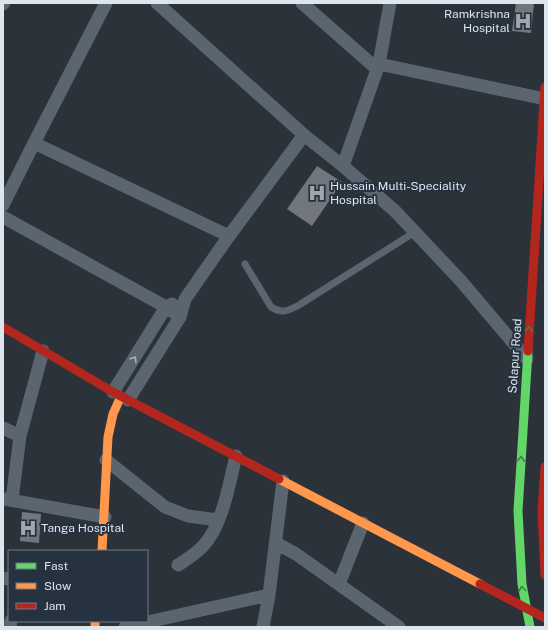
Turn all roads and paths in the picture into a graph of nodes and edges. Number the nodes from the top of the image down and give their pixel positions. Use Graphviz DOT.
graph roads {
  1 [pos="106,3"];
  2 [pos="157,3"];
  3 [pos="302,3"];
  4 [pos="390,3"];
  5 [pos="378,66"];
  6 [pos="545,95"];
  7 [pos="304,135"];
  8 [pos="34,143"];
  9 [pos="343,166"];
  10 [pos="3,205"];
  11 [pos="3,217"];
  12 [pos="415,232"];
  13 [pos="229,236"];
  14 [pos="245,264"];
  15 [pos="185,299"];
  16 [pos="166,307"];
  17 [pos="180,317"];
  18 [pos="3,327"];
  19 [pos="43,351"];
  20 [pos="527,358"];
  21 [pos="120,396"];
  22 [pos="3,428"];
  23 [pos="20,436"];
  24 [pos="236,456"];
  25 [pos="106,460"];
  26 [pos="545,467"];
  27 [pos="283,481"];
  28 [pos="7,500"];
  29 [pos="105,517"];
  30 [pos="218,520"];
  31 [pos="363,523"];
  32 [pos="276,543"];
  33 [pos="102,550"];
  34 [pos="178,565"];
  35 [pos="545,575"];
  36 [pos="339,584"];
  37 [pos="269,595"];
  38 [pos="524,607"];
  39 [pos="545,618"];
  40 [pos="148,622"];
  41 [pos="148,622"];
  42 [pos="125,627"];
  43 [pos="263,627"];
  44 [pos="398,627"];
  45 [pos="530,627"];
  1 -- 8 [label="street"];
  2 -- 7 [label="street"];
  3 -- 5 [label="street"];
  4 -- 5 [label="street"];
  5 -- 6 [label="street"];
  5 -- 9 [label="street"];
  20 -- 6 [label="street, Solapur Road, one-way"];
  7 -- 9 [label="street"];
  7 -- 13 [label="street"];
  8 -- 10 [label="street"];
  8 -- 13 [label="street"];
  9 -- 12 [label="street"];
  11 -- 16 [label="street"];
  12 -- 14 [label="lane"];
  12 -- 20 [label="street"];
  13 -- 15 [label="street"];
  15 -- 16 [label="street"];
  15 -- 17 [label="street"];
  16 -- 17 [label="street"];
  21 -- 16 [label="street, one-way"];
  17 -- 21 [label="street"];
  18 -- 19 [label="street"];
  19 -- 21 [label="street"];
  19 -- 23 [label="street"];
  38 -- 20 [label="street, Solapur Road, one-way"];
  21 -- 24 [label="street"];
  21 -- 25 [label="street"];
  22 -- 23 [label="street"];
  23 -- 28 [label="street"];
  24 -- 27 [label="street"];
  24 -- 30 [label="street"];
  25 -- 29 [label="street"];
  25 -- 30 [label="street"];
  26 -- 35 [label="street"];
  27 -- 31 [label="street"];
  27 -- 32 [label="street"];
  28 -- 29 [label="street"];
  29 -- 33 [label="street"];
  30 -- 34 [label="street"];
  31 -- 36 [label="street"];
  31 -- 38 [label="street"];
  32 -- 36 [label="street"];
  32 -- 37 [label="street"];
  36 -- 44 [label="street"];
  37 -- 40 [label="street"];
  37 -- 43 [label="street"];
  38 -- 39 [label="street"];
  38 -- 45 [label="street, Solapur Road"];
  41 -- 42 [label="street"];
}
